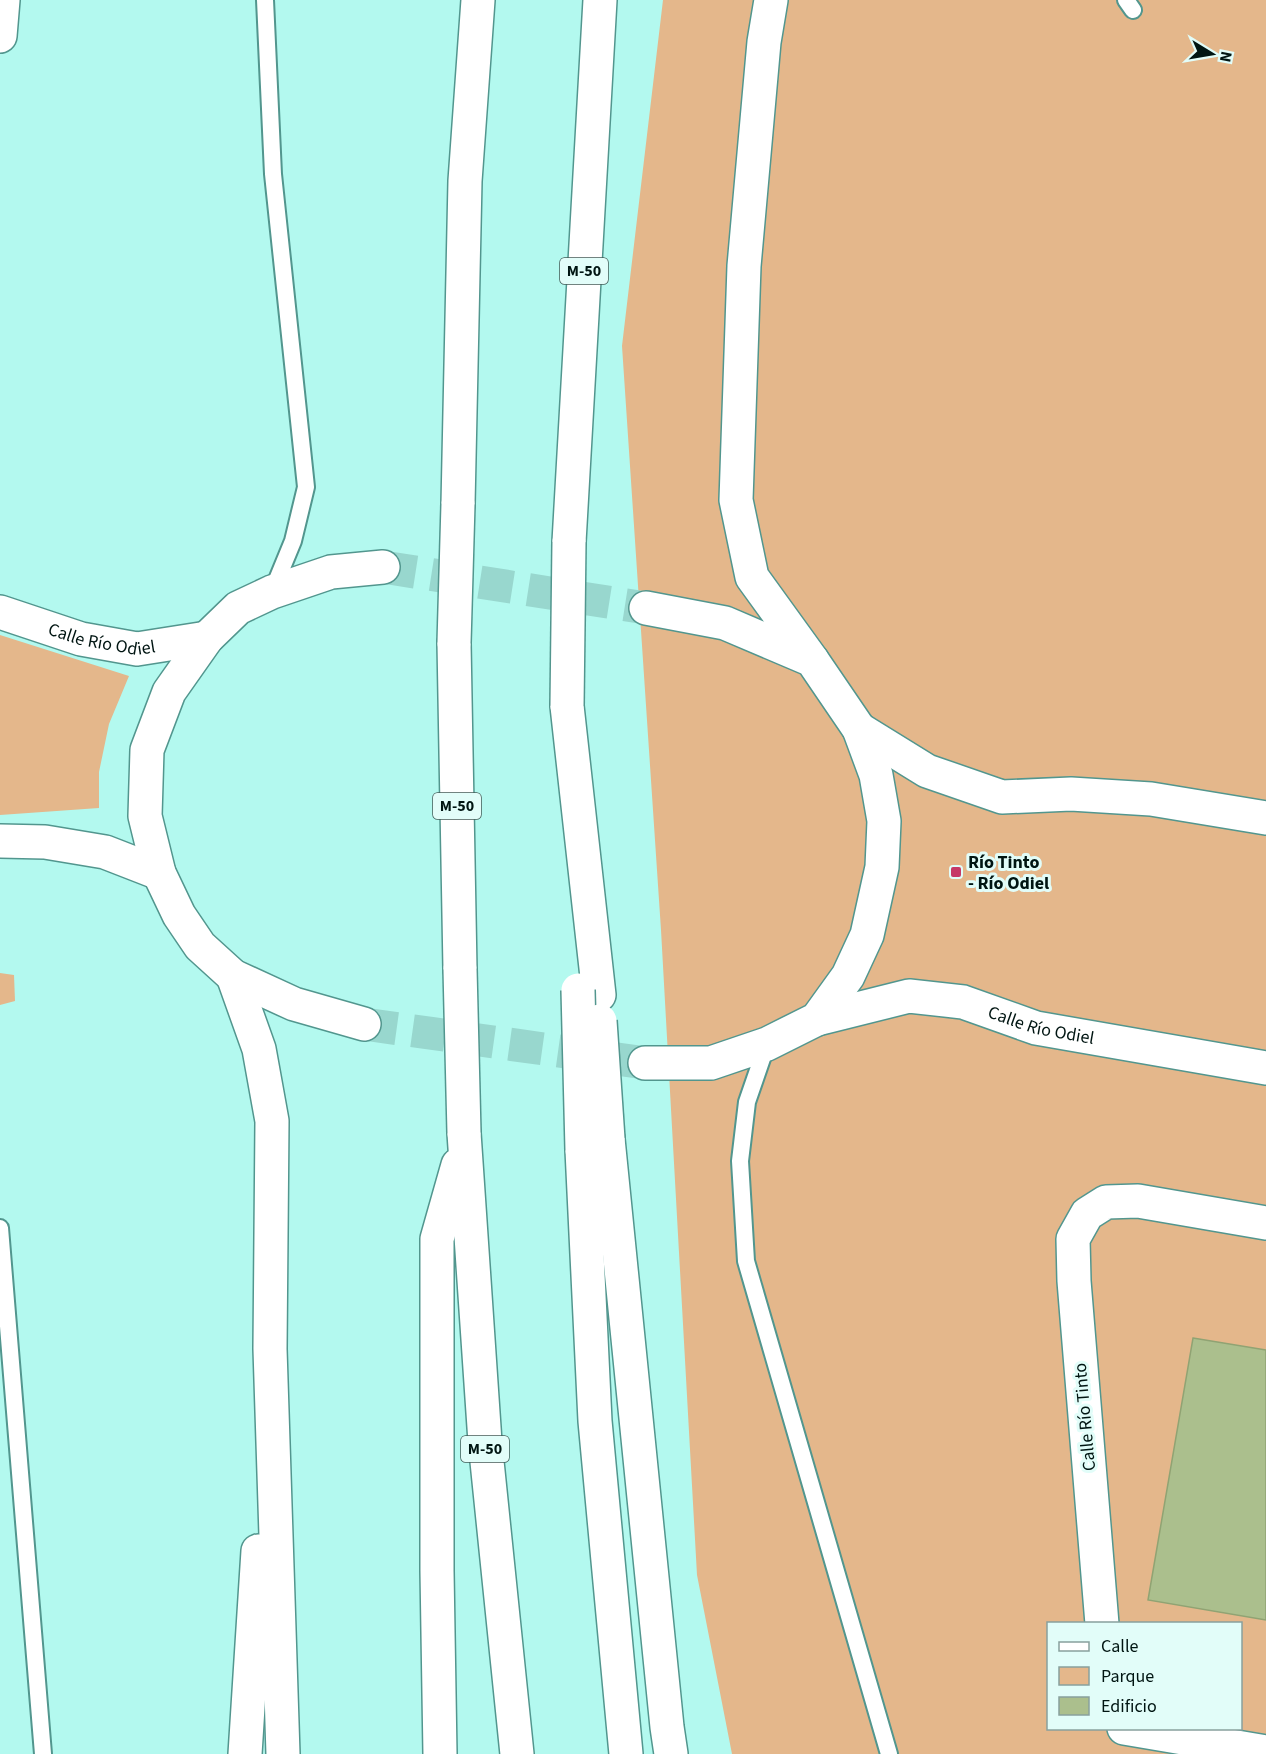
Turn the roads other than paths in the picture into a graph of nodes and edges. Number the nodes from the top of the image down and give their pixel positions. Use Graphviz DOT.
graph roads {
  1 [pos="3,0"];
  2 [pos="266,0"];
  3 [pos="478,0"];
  4 [pos="600,0"];
  5 [pos="771,0"];
  6 [pos="0,36"];
  7 [pos="382,567"];
  8 [pos="272,592"];
  9 [pos="646,608"];
  10 [pos="0,612"];
  11 [pos="207,638"];
  12 [pos="812,660"];
  13 [pos="859,729"];
  14 [pos="1266,818"];
  15 [pos="0,841"];
  16 [pos="159,873"];
  17 [pos="233,976"];
  18 [pos="818,1019"];
  19 [pos="364,1024"];
  20 [pos="766,1044"];
  21 [pos="645,1063"];
  22 [pos="1266,1068"];
  23 [pos="464,1138"];
  24 [pos="595,1145"];
  25 [pos="1266,1223"];
  26 [pos="0,1228"];
  27 [pos="270,1349"];
  28 [pos="1102,1622"];
  29 [pos="1111,1730"];
  30 [pos="1136,1730"];
  31 [pos="1266,1752"];
  32 [pos="43,1754"];
  33 [pos="245,1754"];
  34 [pos="283,1754"];
  35 [pos="440,1754"];
  36 [pos="517,1754"];
  37 [pos="626,1754"];
  38 [pos="671,1754"];
  39 [pos="889,1754"];
  40 [pos="1114,1754"];
  1 -- 6 [label="main road"];
  2 -- 8 [label="lane"];
  3 -- 23 [label="main road, M-50, bridge"];
  4 -- 24 [label="main road, M-50, bridge"];
  5 -- 12 [label="main road"];
  7 -- 8 [label="main road"];
  8 -- 11 [label="main road"];
  9 -- 12 [label="main road"];
  10 -- 11 [label="main road, Calle Río Odiel"];
  11 -- 16 [label="main road"];
  12 -- 13 [label="main road"];
  13 -- 14 [label="main road"];
  13 -- 18 [label="main road"];
  15 -- 16 [label="main road"];
  16 -- 17 [label="main road"];
  17 -- 19 [label="main road"];
  17 -- 27 [label="main road"];
  18 -- 20 [label="main road, Calle Río Odiel"];
  18 -- 22 [label="main road, Calle Río Odiel"];
  20 -- 21 [label="main road, Calle Río Odiel"];
  20 -- 39 [label="lane"];
  23 -- 35 [label="main road"];
  23 -- 36 [label="main road, M-50"];
  24 -- 37 [label="main road, M-50"];
  24 -- 38 [label="main road"];
  25 -- 28 [label="main road, Calle Río Tinto"];
  26 -- 32 [label="lane"];
  27 -- 33 [label="main road"];
  27 -- 34 [label="main road"];
  29 -- 40 [label="main road"];
  30 -- 31 [label="main road"];
}
